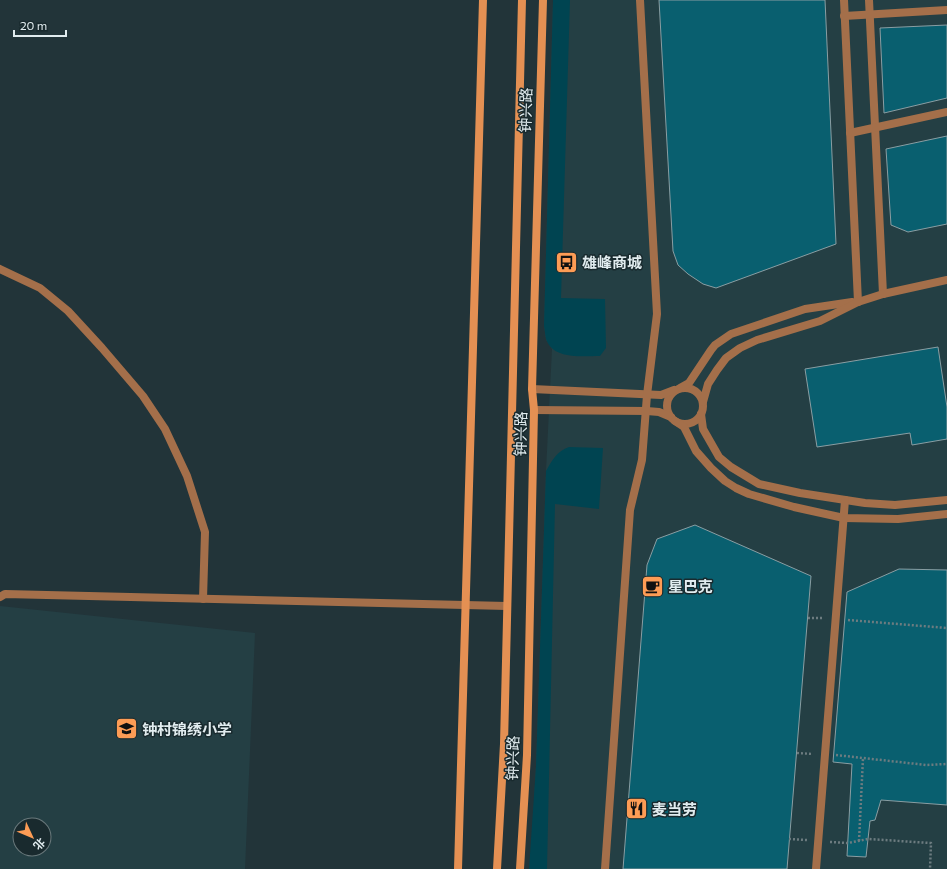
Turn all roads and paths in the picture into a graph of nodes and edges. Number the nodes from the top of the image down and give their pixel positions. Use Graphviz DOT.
graph roads {
  1 [pos="483,0"];
  2 [pos="522,0"];
  3 [pos="542,0"];
  4 [pos="640,0"];
  5 [pos="844,0"];
  6 [pos="869,0"];
  7 [pos="947,10"];
  8 [pos="870,15"];
  9 [pos="844,16"];
  10 [pos="947,112"];
  11 [pos="876,128"];
  12 [pos="850,133"];
  13 [pos="0,269"];
  14 [pos="947,280"];
  15 [pos="883,294"];
  16 [pos="858,302"];
  17 [pos="532,389"];
  18 [pos="677,389"];
  19 [pos="648,395"];
  20 [pos="703,402"];
  21 [pos="534,410"];
  22 [pos="647,411"];
  23 [pos="701,414"];
  24 [pos="673,419"];
  25 [pos="845,500"];
  26 [pos="947,500"];
  27 [pos="947,514"];
  28 [pos="844,518"];
  29 [pos="0,597"];
  30 [pos="203,599"];
  31 [pos="466,605"];
  32 [pos="508,606"];
  33 [pos="845,620"];
  34 [pos="947,628"];
  35 [pos="834,755"];
  36 [pos="863,758"];
  37 [pos="947,764"];
  38 [pos="859,841"];
  39 [pos="848,843"];
  40 [pos="458,869"];
  41 [pos="497,869"];
  42 [pos="520,869"];
  43 [pos="605,869"];
  44 [pos="816,869"];
  45 [pos="930,869"];
  1 -- 31 [label="main road"];
  2 -- 32 [label="main road, 钟兴路"];
  3 -- 17 [label="main road, 钟兴路"];
  4 -- 19 [label="street"];
  5 -- 9 [label="street"];
  6 -- 8 [label="street"];
  7 -- 8 [label="street"];
  8 -- 9 [label="street"];
  8 -- 11 [label="street"];
  9 -- 12 [label="street"];
  10 -- 11 [label="street"];
  11 -- 12 [label="street"];
  11 -- 15 [label="street"];
  12 -- 16 [label="street"];
  13 -- 30 [label="street"];
  14 -- 15 [label="street"];
  15 -- 16 [label="street"];
  16 -- 18 [label="street"];
  16 -- 20 [label="street"];
  17 -- 19 [label="street"];
  17 -- 21 [label="main road, 钟兴路"];
  18 -- 19 [label="street"];
  18 -- 20 [label="street"];
  18 -- 24 [label="street"];
  19 -- 22 [label="street"];
  20 -- 23 [label="street"];
  21 -- 22 [label="street"];
  21 -- 42 [label="main road, 钟兴路"];
  22 -- 24 [label="street"];
  22 -- 43 [label="street"];
  23 -- 24 [label="street"];
  23 -- 25 [label="street"];
  24 -- 28 [label="street"];
  25 -- 26 [label="street"];
  25 -- 28 [label="street"];
  27 -- 28 [label="street"];
  28 -- 44 [label="street"];
  29 -- 30 [label="street"];
  30 -- 31 [label="street"];
  31 -- 32 [label="street"];
  31 -- 40 [label="main road"];
  32 -- 41 [label="main road, 钟兴路"];
  33 -- 34 [label="path"];
  35 -- 36 [label="path"];
  36 -- 37 [label="path"];
  36 -- 38 [label="path"];
  38 -- 39 [label="path"];
  38 -- 45 [label="path"];
}
